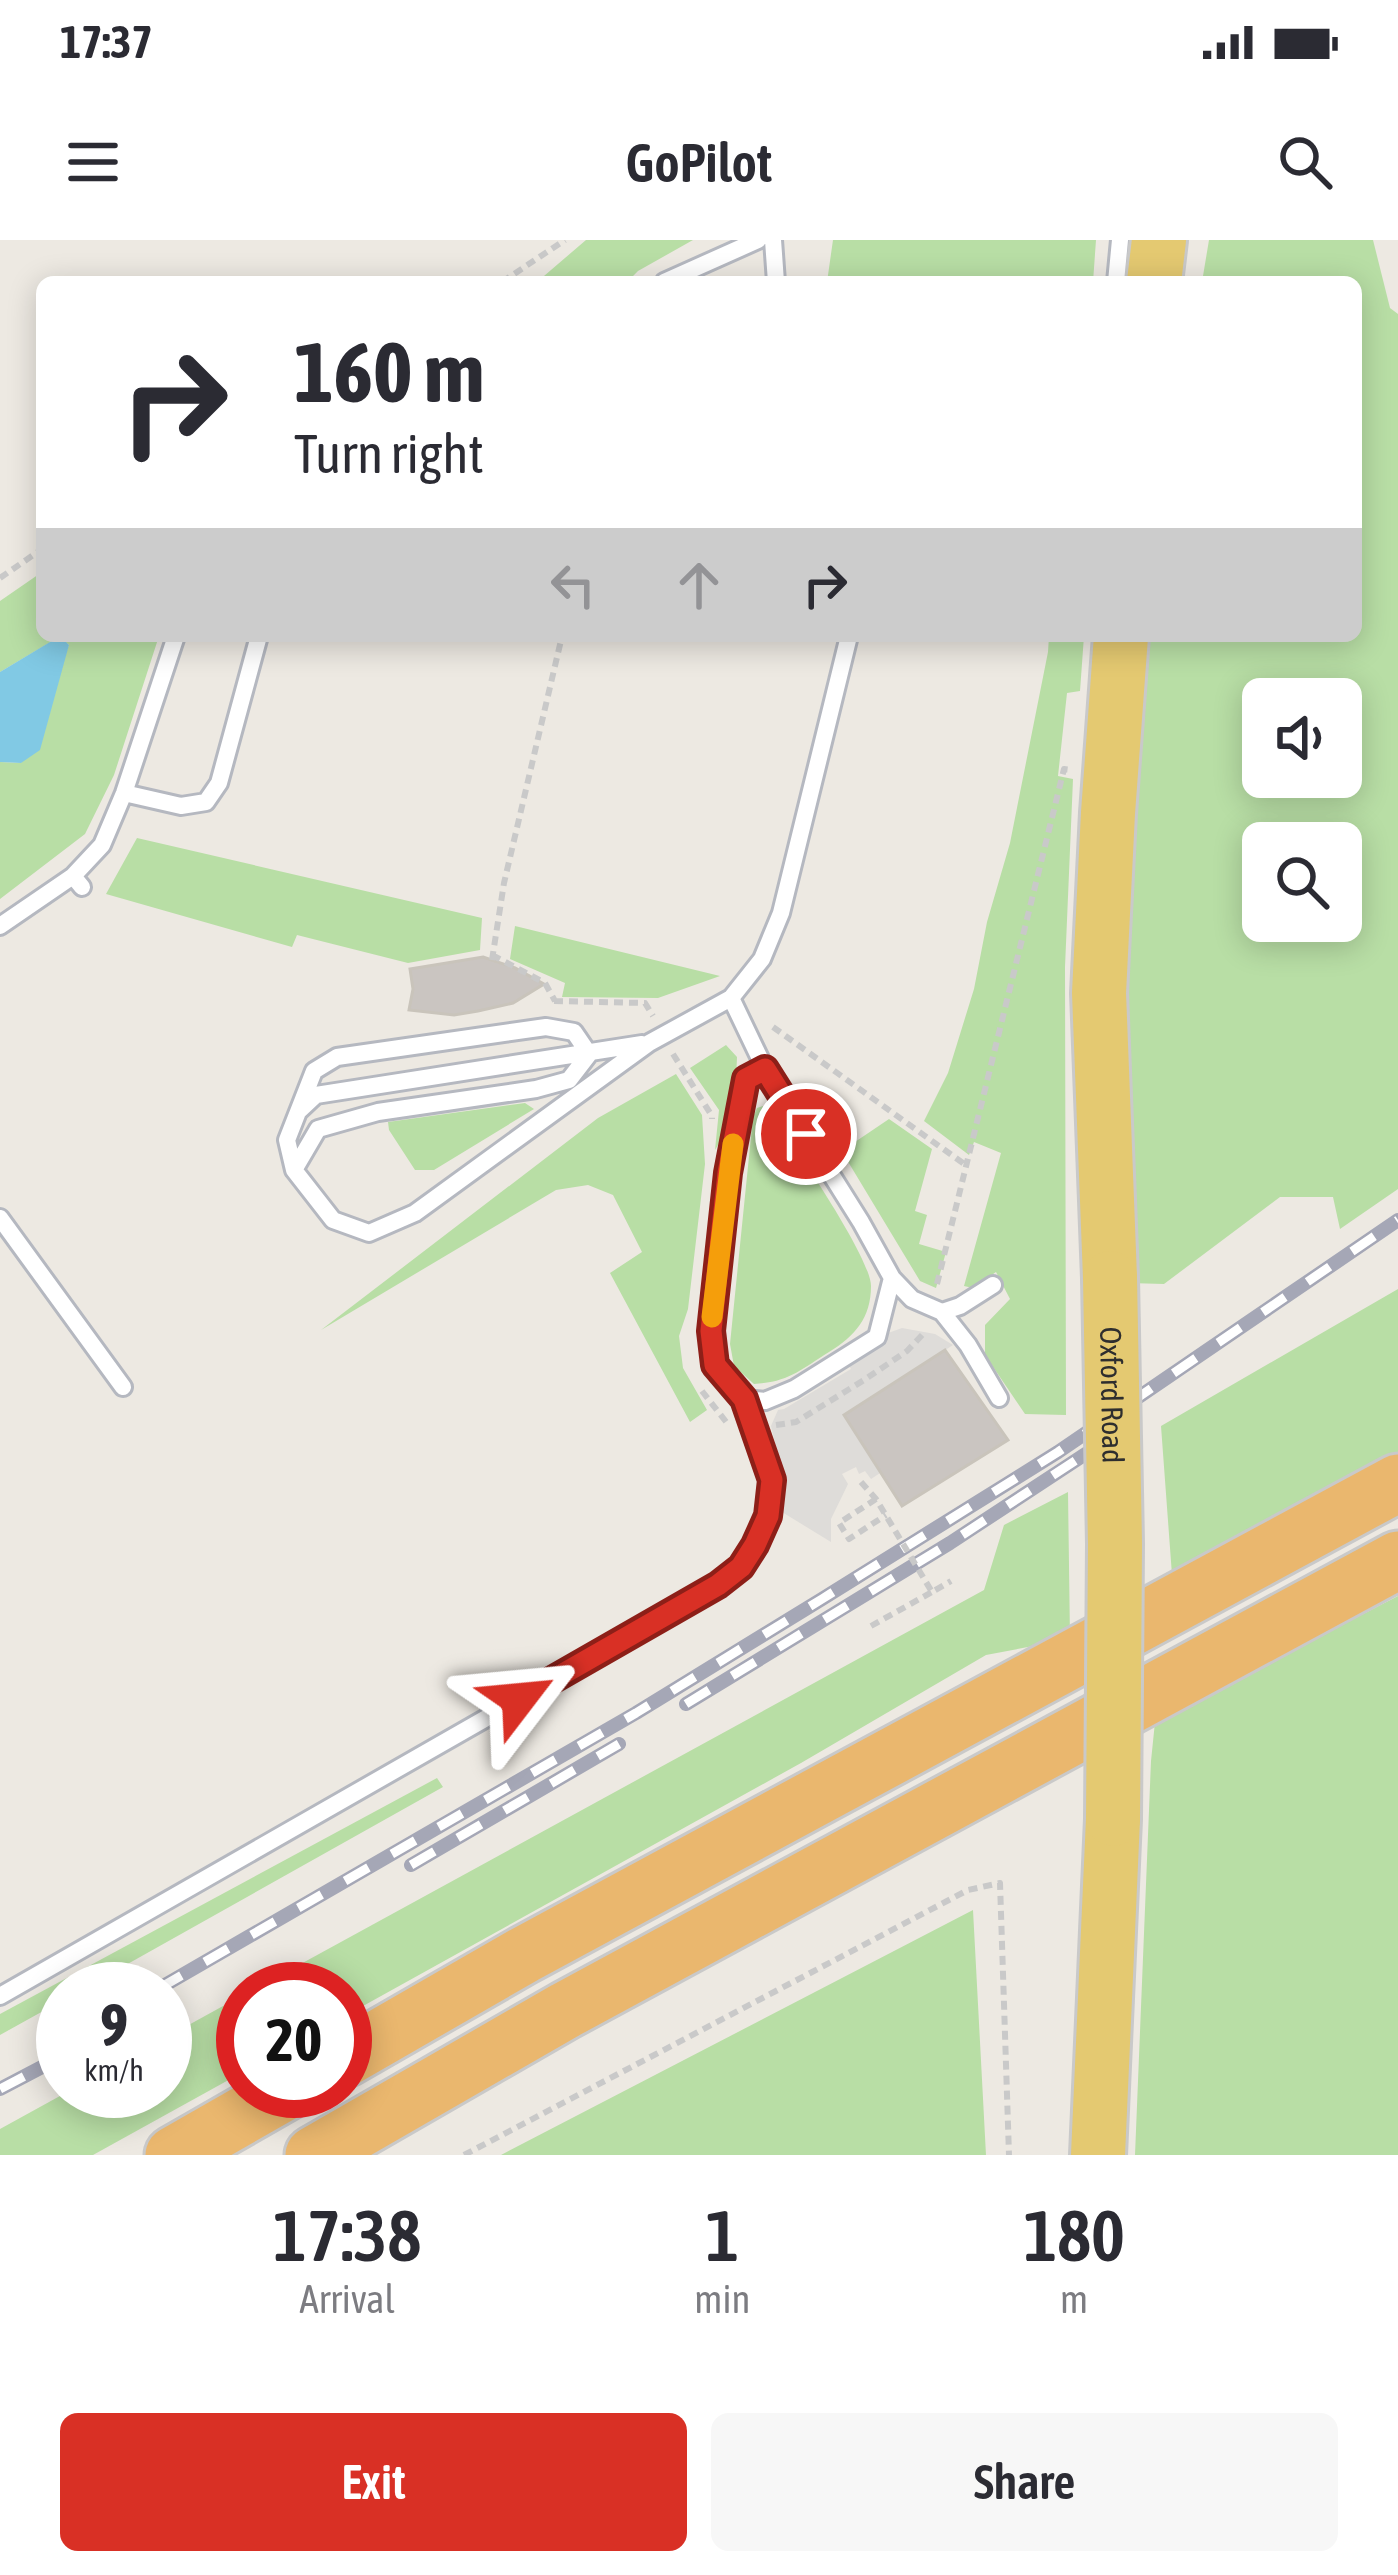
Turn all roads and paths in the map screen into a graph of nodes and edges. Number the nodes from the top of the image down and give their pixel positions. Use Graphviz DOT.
graph roads {
  1 [pos="565,240"];
  2 [pos="758,240"];
  3 [pos="773,240"];
  4 [pos="1120,240"];
  5 [pos="1160,240"];
  6 [pos="511,276"];
  7 [pos="677,276"];
  8 [pos="776,276"];
  9 [pos="1117,276"];
  10 [pos="1155,276"];
  11 [pos="36,553"];
  12 [pos="0,578"];
  13 [pos="174,642"];
  14 [pos="257,642"];
  15 [pos="561,642"];
  16 [pos="848,642"];
  17 [pos="1121,642"];
  18 [pos="1088,771"];
  19 [pos="124,794"];
  20 [pos="0,926"];
  21 [pos="731,998"];
  22 [pos="556,1001"];
  23 [pos="649,1043"];
  24 [pos="589,1054"];
  25 [pos="765,1069"];
  26 [pos="295,1113"];
  27 [pos="967,1166"];
  28 [pos="294,1170"];
  29 [pos="0,1218"];
  30 [pos="892,1278"];
  31 [pos="993,1285"];
  32 [pos="935,1293"];
  33 [pos="942,1312"];
  34 [pos="123,1387"];
  35 [pos="999,1398"];
  36 [pos="744,1399"];
  37 [pos="861,1482"];
  38 [pos="1398,1483"];
  39 [pos="876,1499"];
  40 [pos="886,1515"];
  41 [pos="1398,1560"];
  42 [pos="951,1581"];
  43 [pos="932,1592"];
  44 [pos="871,1626"];
  45 [pos="0,1996"];
  46 [pos="372,2043"];
  47 [pos="239,2118"];
  48 [pos="174,2155"];
  49 [pos="314,2155"];
  50 [pos="464,2155"];
  51 [pos="1009,2155"];
  52 [pos="1098,2155"];
  1 -- 6 [label="path"];
  2 -- 7 [label="lane"];
  3 -- 8 [label="lane"];
  4 -- 9 [label="lane"];
  5 -- 10 [label="main road"];
  11 -- 12 [label="path"];
  13 -- 19 [label="lane"];
  14 -- 19 [label="lane"];
  15 -- 22 [label="path"];
  16 -- 21 [label="lane"];
  17 -- 52 [label="main road, Oxford Road, bridge"];
  18 -- 27 [label="path"];
  19 -- 20 [label="lane"];
  21 -- 23 [label="lane"];
  21 -- 25 [label="lane"];
  21 -- 27 [label="path"];
  23 -- 24 [label="lane"];
  23 -- 28 [label="lane"];
  24 -- 26 [label="lane"];
  24 -- 26 [label="lane"];
  24 -- 28 [label="lane"];
  25 -- 30 [label="lane"];
  25 -- 36 [label="lane"];
  26 -- 28 [label="lane"];
  27 -- 32 [label="path"];
  29 -- 34 [label="lane"];
  30 -- 33 [label="lane"];
  30 -- 36 [label="lane"];
  31 -- 33 [label="lane"];
  33 -- 35 [label="lane"];
  36 -- 45 [label="lane"];
  37 -- 39 [label="path, bridge"];
  38 -- 46 [label="highway"];
  39 -- 40 [label="path"];
  39 -- 43 [label="path, bridge"];
  41 -- 49 [label="highway"];
  42 -- 43 [label="path, bridge"];
  43 -- 44 [label="path"];
  47 -- 48 [label="highway"];
  50 -- 51 [label="path"];
}
